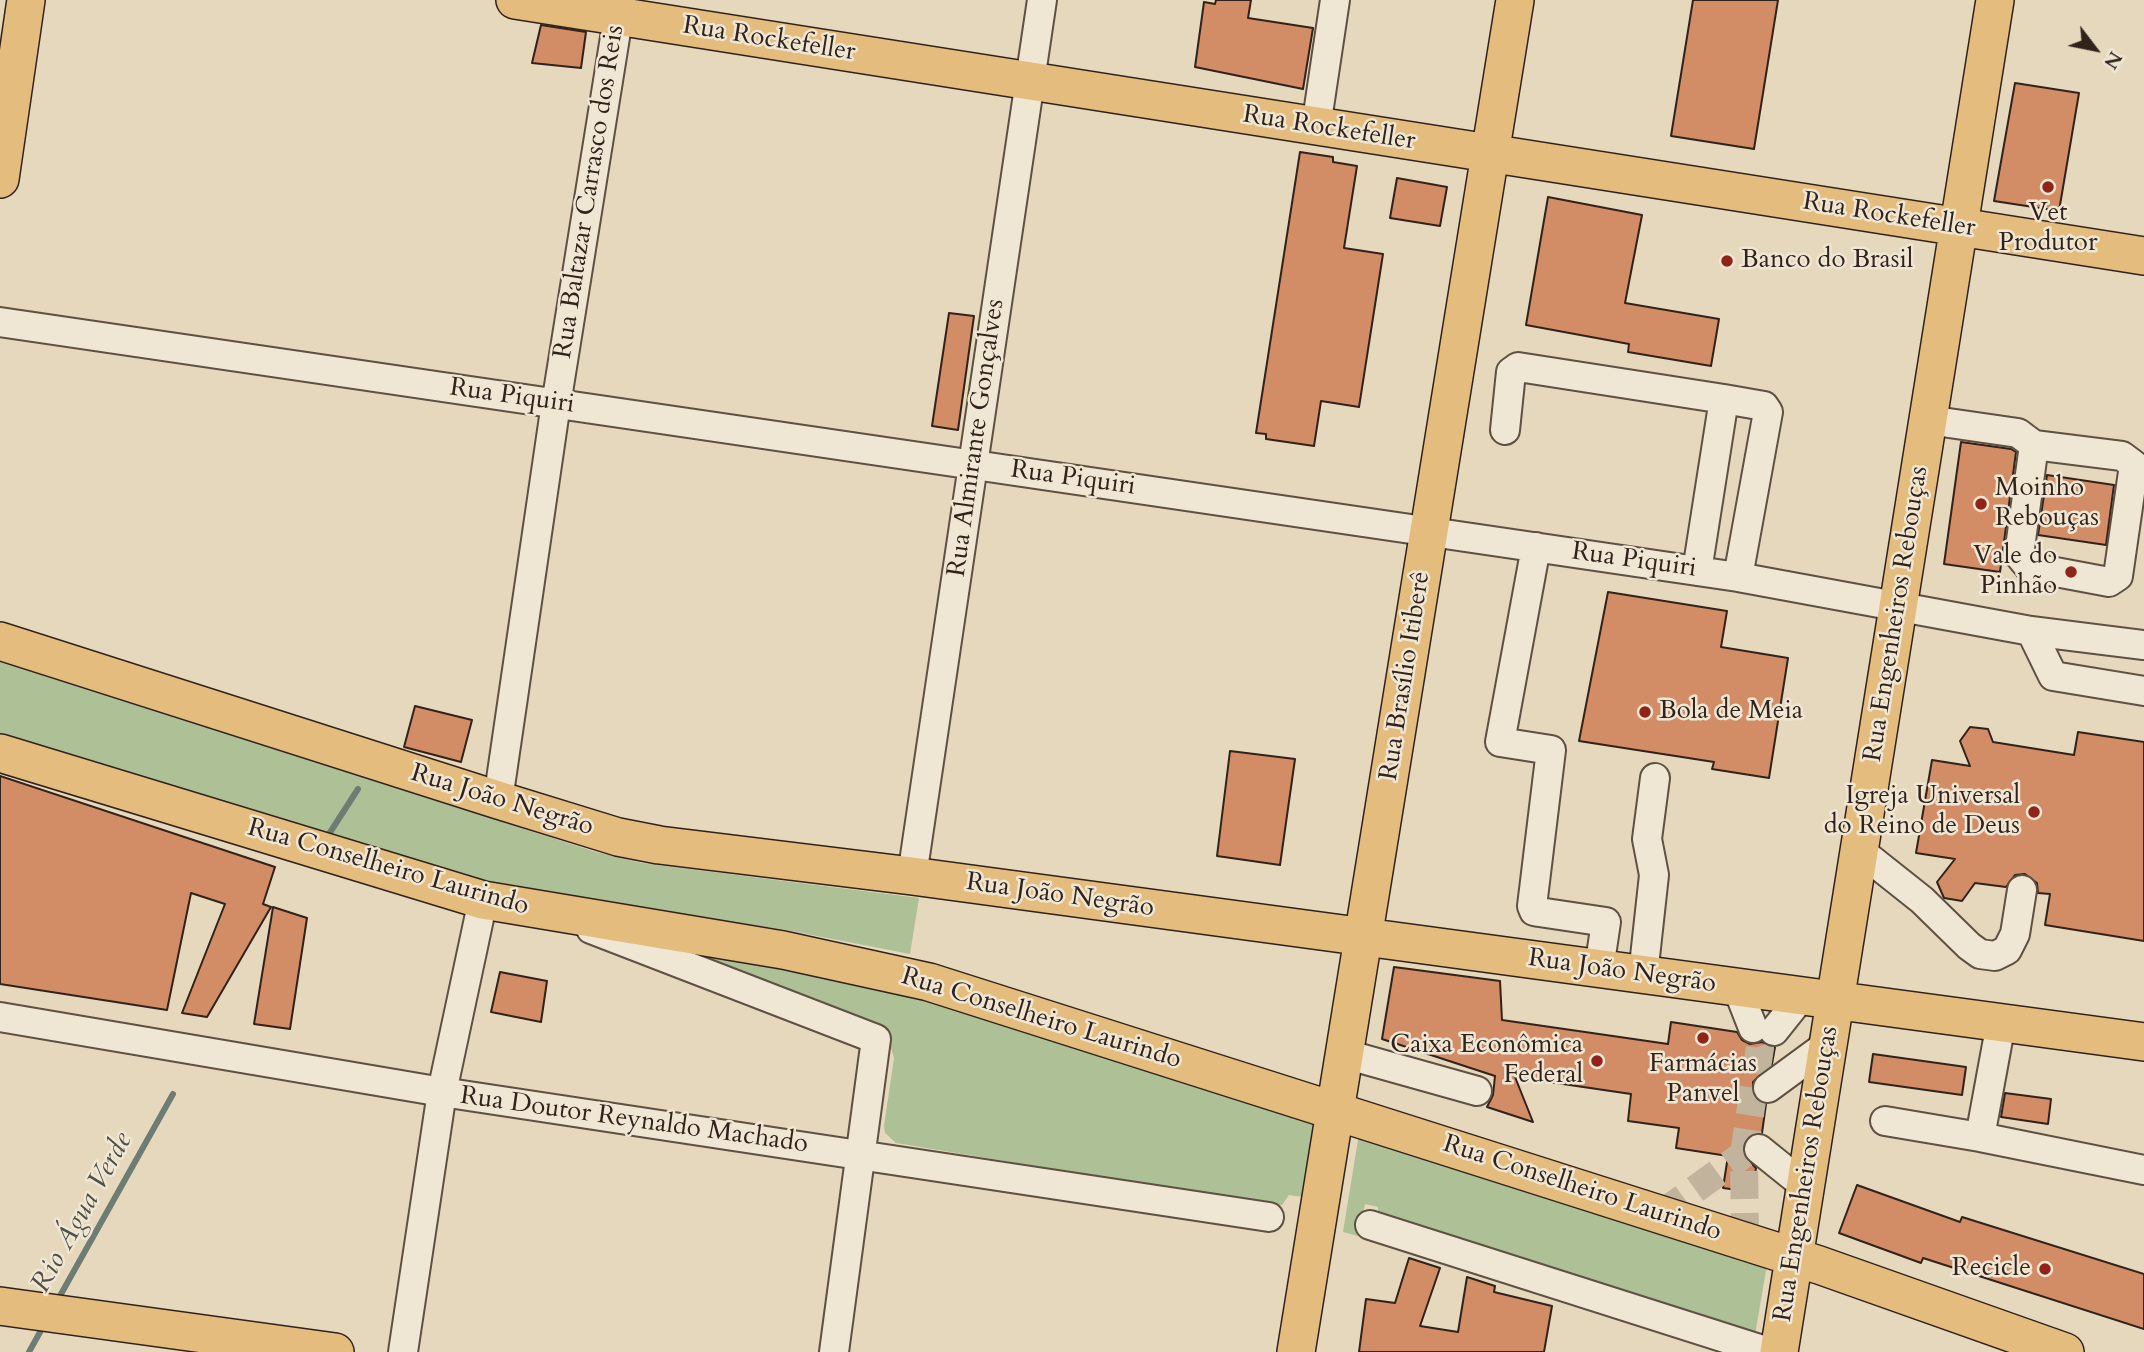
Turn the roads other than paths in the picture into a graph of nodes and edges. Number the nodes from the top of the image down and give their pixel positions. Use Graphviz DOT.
graph roads {
  1 [pos="26,0"];
  2 [pos="515,0"];
  3 [pos="1042,0"];
  4 [pos="1335,0"];
  5 [pos="1515,0"];
  6 [pos="1995,0"];
  7 [pos="619,8"];
  8 [pos="1030,81"];
  9 [pos="1316,127"];
  10 [pos="1490,154"];
  11 [pos="0,179"];
  12 [pos="1958,227"];
  13 [pos="2144,256"];
  14 [pos="0,322"];
  15 [pos="1724,399"];
  16 [pos="556,403"];
  17 [pos="1928,420"];
  18 [pos="1505,430"];
  19 [pos="2034,445"];
  20 [pos="973,465"];
  21 [pos="1429,531"];
  22 [pos="1536,547"];
  23 [pos="1698,571"];
  24 [pos="1738,577"];
  25 [pos="1898,606"];
  26 [pos="2031,631"];
  27 [pos="0,641"];
  28 [pos="2144,645"];
  29 [pos="2144,691"];
  30 [pos="0,752"];
  31 [pos="1655,778"];
  32 [pos="498,800"];
  33 [pos="1859,850"];
  34 [pos="912,876"];
  35 [pos="2022,890"];
  36 [pos="483,900"];
  37 [pos="546,912"];
  38 [pos="1364,937"];
  39 [pos="1598,969"];
  40 [pos="1643,975"];
  41 [pos="1737,987"];
  42 [pos="1819,998"];
  43 [pos="0,1017"];
  44 [pos="2001,1023"];
  45 [pos="2144,1042"];
  46 [pos="1828,1044"];
  47 [pos="1345,1054"];
  48 [pos="1769,1088"];
  49 [pos="1477,1091"];
  50 [pos="442,1092"];
  51 [pos="1336,1110"];
  52 [pos="1885,1121"];
  53 [pos="1980,1137"];
  54 [pos="1759,1149"];
  55 [pos="862,1154"];
  56 [pos="2144,1171"];
  57 [pos="1805,1186"];
  58 [pos="1269,1217"];
  59 [pos="1370,1225"];
  60 [pos="1794,1258"];
  61 [pos="0,1306"];
  62 [pos="335,1352"];
  63 [pos="402,1352"];
  64 [pos="834,1352"];
  65 [pos="1296,1352"];
  66 [pos="1769,1352"];
  67 [pos="1779,1352"];
  68 [pos="2065,1352"];
  1 -- 11 [label="main road"];
  2 -- 7 [label="main road, Rua Rockefeller"];
  3 -- 8 [label="street, Rua Almirante Gonçalves"];
  4 -- 9 [label="street"];
  5 -- 10 [label="main road, Rua Brasílio Itiberê"];
  6 -- 12 [label="main road, Rua Engenheiros Rebouças"];
  7 -- 8 [label="main road, Rua Rockefeller"];
  7 -- 16 [label="street, Rua Baltazar Carrasco dos Reis"];
  8 -- 9 [label="main road, Rua Rockefeller"];
  8 -- 20 [label="street, Rua Almirante Gonçalves"];
  9 -- 10 [label="main road, Rua Rockefeller"];
  10 -- 12 [label="main road, Rua Rockefeller"];
  10 -- 21 [label="main road, Rua Brasílio Itiberê"];
  12 -- 13 [label="main road, Rua Rockefeller"];
  12 -- 17 [label="main road, Rua Engenheiros Rebouças"];
  14 -- 16 [label="street, Rua Piquiri"];
  15 -- 18 [label="street"];
  15 -- 23 [label="street"];
  15 -- 24 [label="street"];
  16 -- 20 [label="street, Rua Piquiri"];
  16 -- 32 [label="street, Rua Baltazar Carrasco dos Reis"];
  17 -- 19 [label="street"];
  17 -- 25 [label="main road, Rua Engenheiros Rebouças"];
  19 -- 19 [label="street"];
  20 -- 21 [label="street, Rua Piquiri"];
  20 -- 34 [label="street, Rua Almirante Gonçalves"];
  21 -- 22 [label="street, Rua Piquiri"];
  21 -- 38 [label="main road, Rua Brasílio Itiberê"];
  22 -- 23 [label="street, Rua Piquiri"];
  22 -- 39 [label="street"];
  23 -- 24 [label="street, Rua Piquiri"];
  24 -- 25 [label="street, Rua Piquiri"];
  25 -- 26 [label="street, Rua Piquiri"];
  25 -- 33 [label="main road, Rua Engenheiros Rebouças"];
  26 -- 28 [label="street, Rua Piquiri"];
  26 -- 29 [label="street"];
  27 -- 32 [label="main road, Rua João Negrão"];
  30 -- 36 [label="main road, Rua Conselheiro Laurindo"];
  31 -- 40 [label="street"];
  32 -- 34 [label="main road, Rua João Negrão"];
  33 -- 35 [label="street"];
  33 -- 42 [label="main road, Rua Engenheiros Rebouças"];
  34 -- 38 [label="main road, Rua João Negrão"];
  36 -- 37 [label="main road, Rua Conselheiro Laurindo"];
  36 -- 50 [label="street"];
  37 -- 51 [label="main road, Rua Conselheiro Laurindo"];
  37 -- 55 [label="street"];
  38 -- 39 [label="main road, Rua João Negrão"];
  38 -- 47 [label="main road, Rua Brasílio Itiberê"];
  39 -- 40 [label="main road, Rua João Negrão"];
  40 -- 41 [label="main road, Rua João Negrão"];
  41 -- 42 [label="main road, Rua João Negrão"];
  41 -- 42 [label="street"];
  42 -- 44 [label="main road, Rua João Negrão"];
  42 -- 46 [label="main road, Rua Engenheiros Rebouças"];
  43 -- 50 [label="street, Rua Doutor Reynaldo Machado"];
  44 -- 45 [label="main road, Rua João Negrão"];
  44 -- 53 [label="street"];
  46 -- 48 [label="street"];
  46 -- 57 [label="main road, Rua Engenheiros Rebouças"];
  47 -- 49 [label="street"];
  47 -- 51 [label="main road, Rua Brasílio Itiberê"];
  50 -- 55 [label="street, Rua Doutor Reynaldo Machado"];
  50 -- 63 [label="street"];
  51 -- 60 [label="main road, Rua Conselheiro Laurindo"];
  51 -- 65 [label="main road, Rua Brasílio Itiberê"];
  52 -- 53 [label="street"];
  53 -- 56 [label="street"];
  54 -- 57 [label="street"];
  55 -- 58 [label="street, Rua Doutor Reynaldo Machado"];
  55 -- 64 [label="street"];
  57 -- 60 [label="main road, Rua Engenheiros Rebouças"];
  59 -- 66 [label="street"];
  60 -- 67 [label="main road, Rua Engenheiros Rebouças"];
  60 -- 68 [label="main road, Rua Conselheiro Laurindo"];
  61 -- 62 [label="main road"];
}
